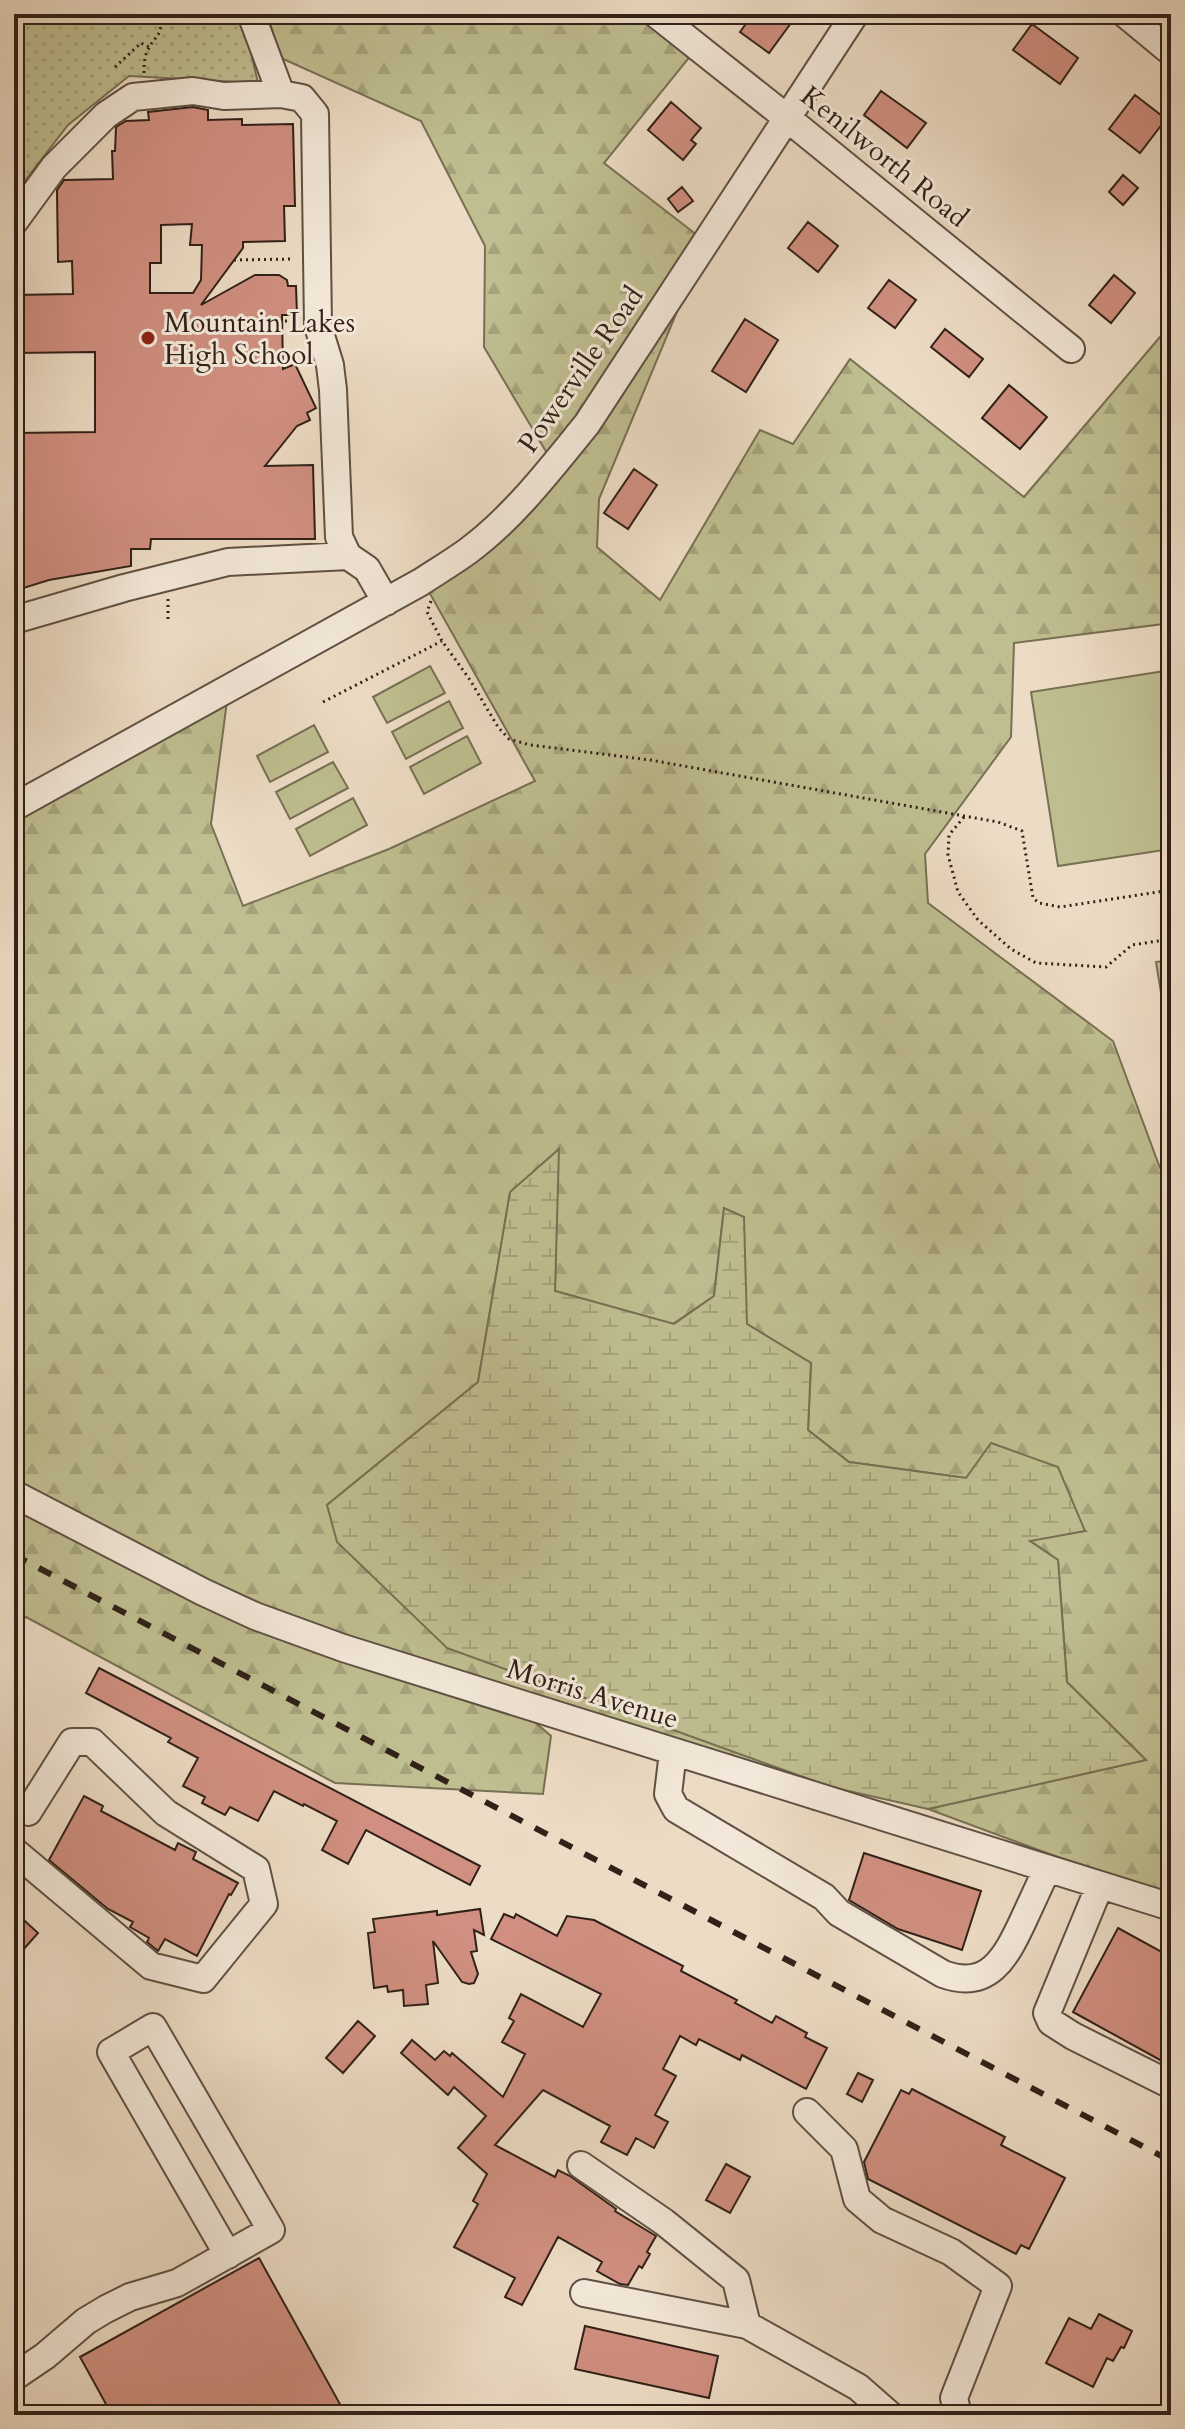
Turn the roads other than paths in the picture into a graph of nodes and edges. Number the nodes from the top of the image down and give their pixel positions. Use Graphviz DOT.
graph roads {
  1 [pos="251,14"];
  2 [pos="656,14"];
  3 [pos="855,14"];
  4 [pos="1125,14"];
  5 [pos="1171,52"];
  6 [pos="281,94"];
  7 [pos="787,118"];
  8 [pos="14,222"];
  9 [pos="1071,349"];
  10 [pos="348,556"];
  11 [pos="386,602"];
  12 [pos="14,620"];
  13 [pos="14,807"];
  14 [pos="14,1494"];
  15 [pos="673,1752"];
  16 [pos="14,1802"];
  17 [pos="14,1851"];
  18 [pos="1047,1869"];
  19 [pos="1100,1885"];
  20 [pos="1171,1907"];
  21 [pos="1171,2085"];
  22 [pos="807,2112"];
  23 [pos="581,2165"];
  24 [pos="228,2255"];
  25 [pos="584,2293"];
  26 [pos="747,2325"];
  27 [pos="14,2377"];
  28 [pos="890,2415"];
  29 [pos="958,2415"];
  1 -- 6 [label="street"];
  2 -- 7 [label="street, Kenilworth Road"];
  3 -- 7 [label="street, Powerville Road"];
  4 -- 5 [label="street"];
  6 -- 8 [label="street"];
  6 -- 10 [label="street"];
  7 -- 9 [label="street, Kenilworth Road"];
  7 -- 11 [label="street, Powerville Road"];
  10 -- 11 [label="street"];
  10 -- 12 [label="street"];
  11 -- 13 [label="street, Powerville Road"];
  14 -- 15 [label="street, Morris Avenue"];
  15 -- 18 [label="street, Morris Avenue"];
  15 -- 18 [label="street"];
  16 -- 17 [label="street"];
  18 -- 19 [label="street, Morris Avenue"];
  19 -- 20 [label="street, Morris Avenue"];
  19 -- 21 [label="street"];
  22 -- 29 [label="street"];
  23 -- 26 [label="street"];
  24 -- 24 [label="street"];
  24 -- 27 [label="street"];
  25 -- 26 [label="street"];
  26 -- 28 [label="street"];
}
